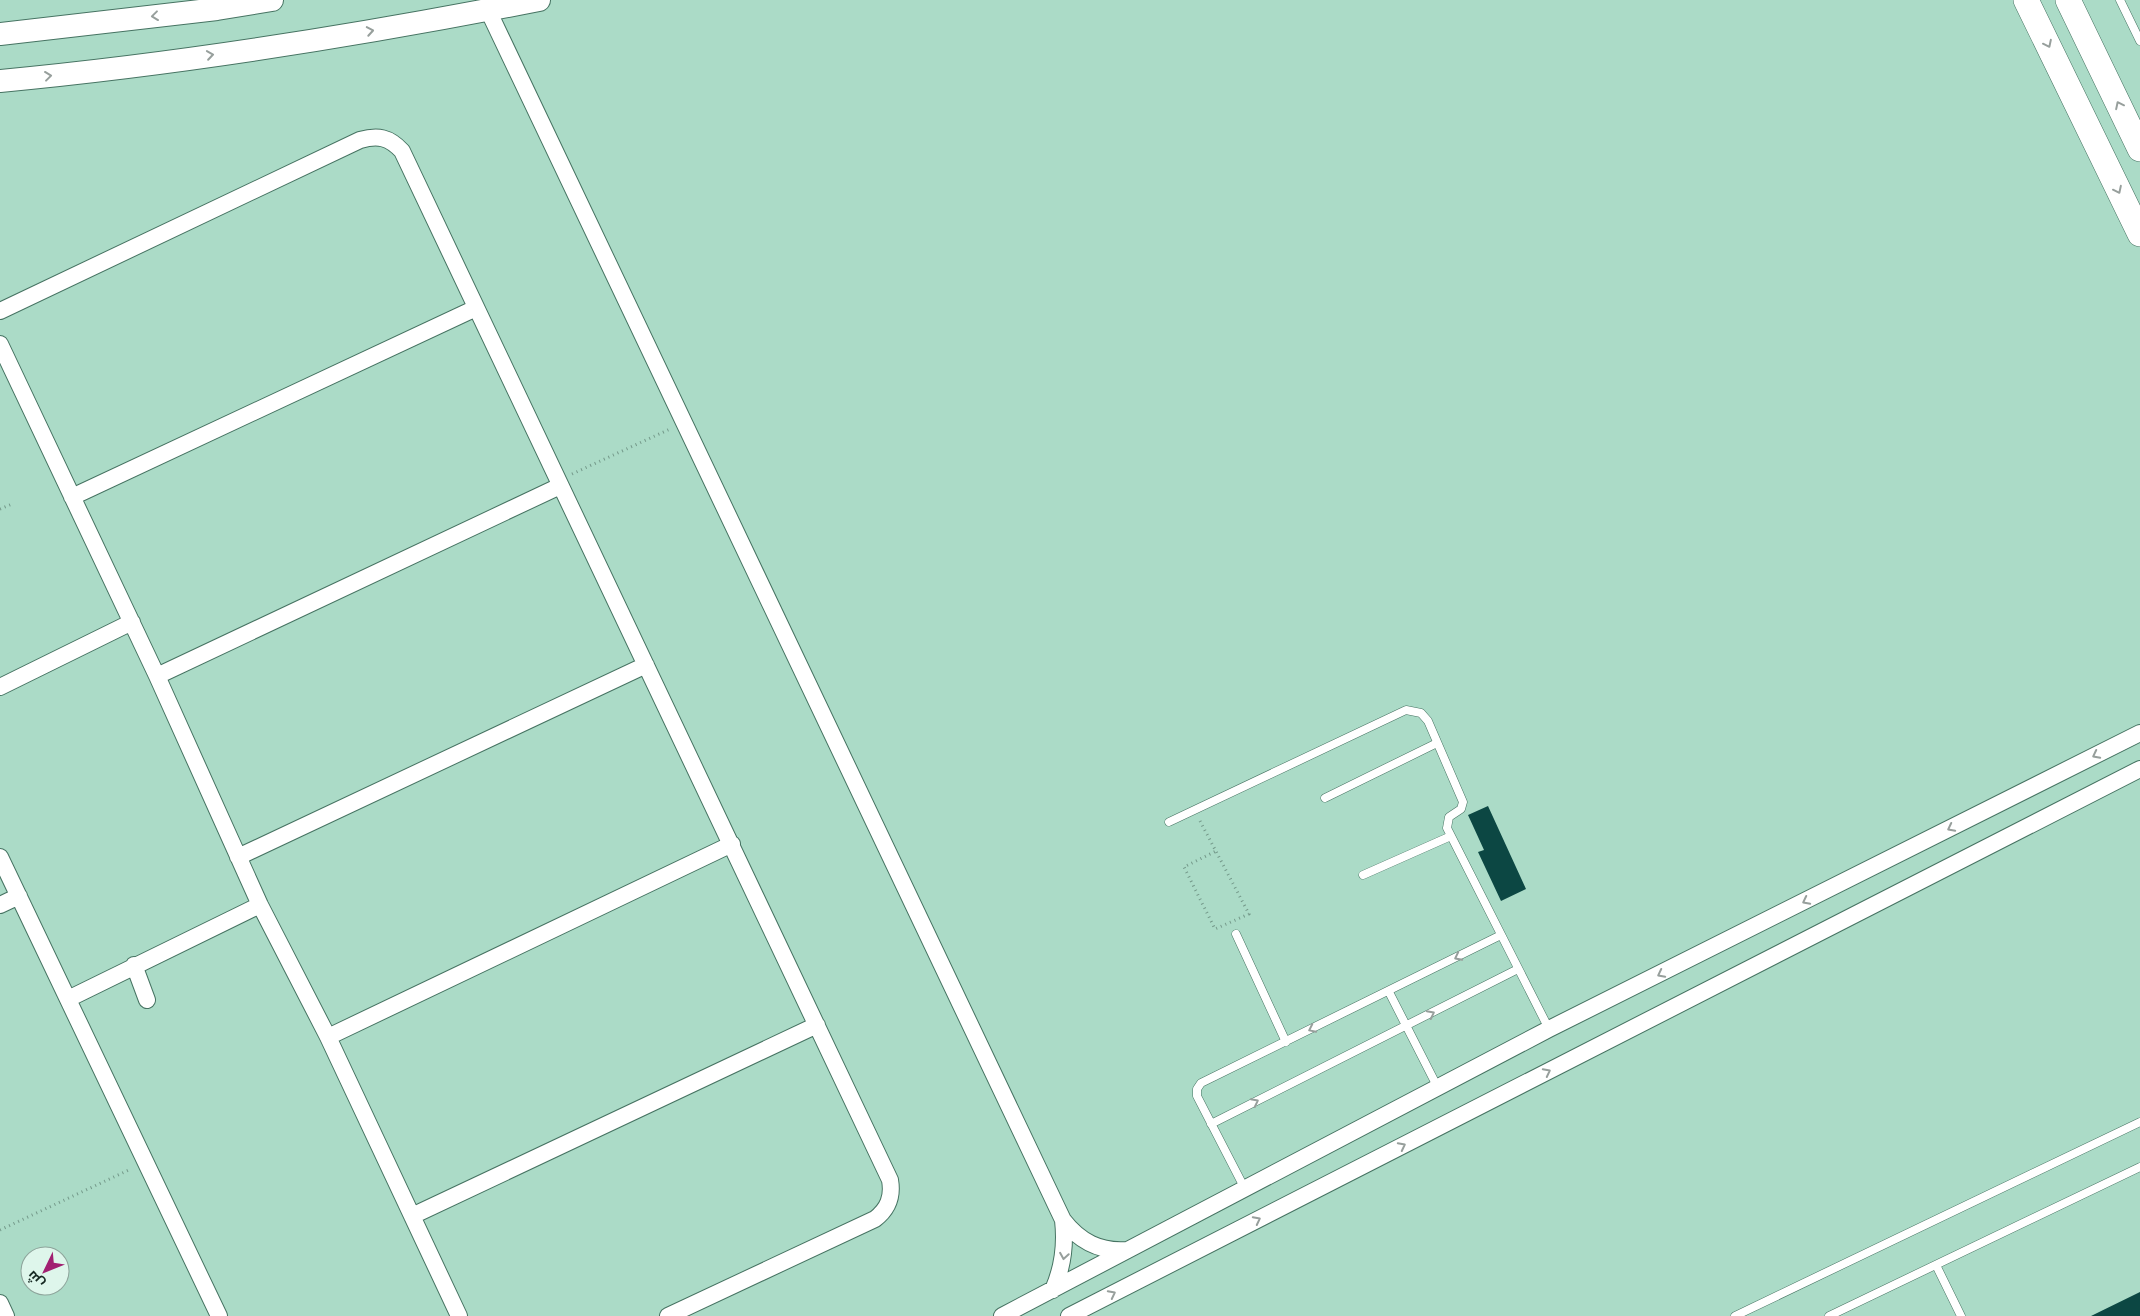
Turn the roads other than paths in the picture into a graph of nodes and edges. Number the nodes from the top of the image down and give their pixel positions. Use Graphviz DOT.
graph roads {
  1 [pos="272,0"];
  2 [pos="539,0"];
  3 [pos="2026,0"];
  4 [pos="2068,0"];
  5 [pos="2120,0"];
  6 [pos="209,4"];
  7 [pos="488,10"];
  8 [pos="0,34"];
  9 [pos="2140,41"];
  10 [pos="0,81"];
  11 [pos="2140,149"];
  12 [pos="2140,234"];
  13 [pos="476,308"];
  14 [pos="0,311"];
  15 [pos="0,344"];
  16 [pos="559,483"];
  17 [pos="72,497"];
  18 [pos="132,622"];
  19 [pos="646,666"];
  20 [pos="157,676"];
  21 [pos="0,687"];
  22 [pos="2140,733"];
  23 [pos="1438,743"];
  24 [pos="2140,769"];
  25 [pos="1325,798"];
  26 [pos="1169,822"];
  27 [pos="1451,836"];
  28 [pos="732,844"];
  29 [pos="0,857"];
  30 [pos="238,857"];
  31 [pos="1363,875"];
  32 [pos="18,896"];
  33 [pos="260,904"];
  34 [pos="0,905"];
  35 [pos="1236,934"];
  36 [pos="1501,935"];
  37 [pos="134,965"];
  38 [pos="1518,969"];
  39 [pos="1389,992"];
  40 [pos="68,998"];
  41 [pos="147,1000"];
  42 [pos="817,1025"];
  43 [pos="1407,1026"];
  44 [pos="1549,1029"];
  45 [pos="328,1037"];
  46 [pos="1286,1042"];
  47 [pos="1438,1088"];
  48 [pos="2140,1122"];
  49 [pos="1211,1124"];
  50 [pos="2140,1167"];
  51 [pos="1245,1189"];
  52 [pos="412,1216"];
  53 [pos="1063,1220"];
  54 [pos="1127,1250"];
  55 [pos="1936,1265"];
  56 [pos="1053,1290"];
  57 [pos="0,1302"];
  58 [pos="6,1316"];
  59 [pos="220,1316"];
  60 [pos="459,1316"];
  61 [pos="668,1316"];
  62 [pos="1002,1316"];
  63 [pos="1069,1316"];
  64 [pos="1735,1316"];
  65 [pos="1829,1316"];
  66 [pos="1961,1316"];
  1 -- 6 [label="street"];
  2 -- 7 [label="street"];
  3 -- 12 [label="main road, one-way"];
  11 -- 4 [label="main road, one-way"];
  5 -- 9 [label="lane"];
  6 -- 8 [label="street, one-way"];
  10 -- 7 [label="street, one-way"];
  7 -- 53 [label="street"];
  13 -- 14 [label="street"];
  13 -- 16 [label="street"];
  13 -- 17 [label="street"];
  15 -- 17 [label="street"];
  16 -- 19 [label="street"];
  16 -- 20 [label="street"];
  17 -- 18 [label="street"];
  18 -- 20 [label="street"];
  18 -- 21 [label="street"];
  19 -- 28 [label="street"];
  19 -- 30 [label="street"];
  20 -- 30 [label="street"];
  22 -- 44 [label="street, one-way"];
  23 -- 25 [label="lane"];
  23 -- 26 [label="lane"];
  23 -- 27 [label="lane"];
  63 -- 24 [label="street, one-way"];
  27 -- 31 [label="lane"];
  27 -- 36 [label="lane"];
  28 -- 42 [label="street"];
  28 -- 45 [label="street"];
  29 -- 32 [label="street"];
  30 -- 33 [label="street"];
  32 -- 34 [label="street"];
  32 -- 40 [label="street"];
  33 -- 37 [label="street"];
  33 -- 45 [label="street"];
  35 -- 46 [label="lane"];
  36 -- 38 [label="lane"];
  36 -- 39 [label="lane, one-way"];
  37 -- 40 [label="street"];
  37 -- 41 [label="street"];
  43 -- 38 [label="lane, one-way"];
  38 -- 44 [label="lane"];
  39 -- 43 [label="lane"];
  39 -- 46 [label="lane, one-way"];
  40 -- 59 [label="street"];
  42 -- 52 [label="street"];
  42 -- 61 [label="street"];
  43 -- 47 [label="lane"];
  49 -- 43 [label="lane, one-way"];
  44 -- 47 [label="street"];
  45 -- 52 [label="street"];
  46 -- 49 [label="lane"];
  47 -- 51 [label="street"];
  48 -- 64 [label="lane"];
  49 -- 51 [label="lane"];
  50 -- 55 [label="lane"];
  51 -- 54 [label="street"];
  52 -- 60 [label="street"];
  53 -- 54 [label="street"];
  53 -- 56 [label="street, one-way"];
  54 -- 56 [label="street"];
  55 -- 65 [label="lane"];
  55 -- 66 [label="lane"];
  56 -- 62 [label="street"];
  57 -- 58 [label="street"];
}
